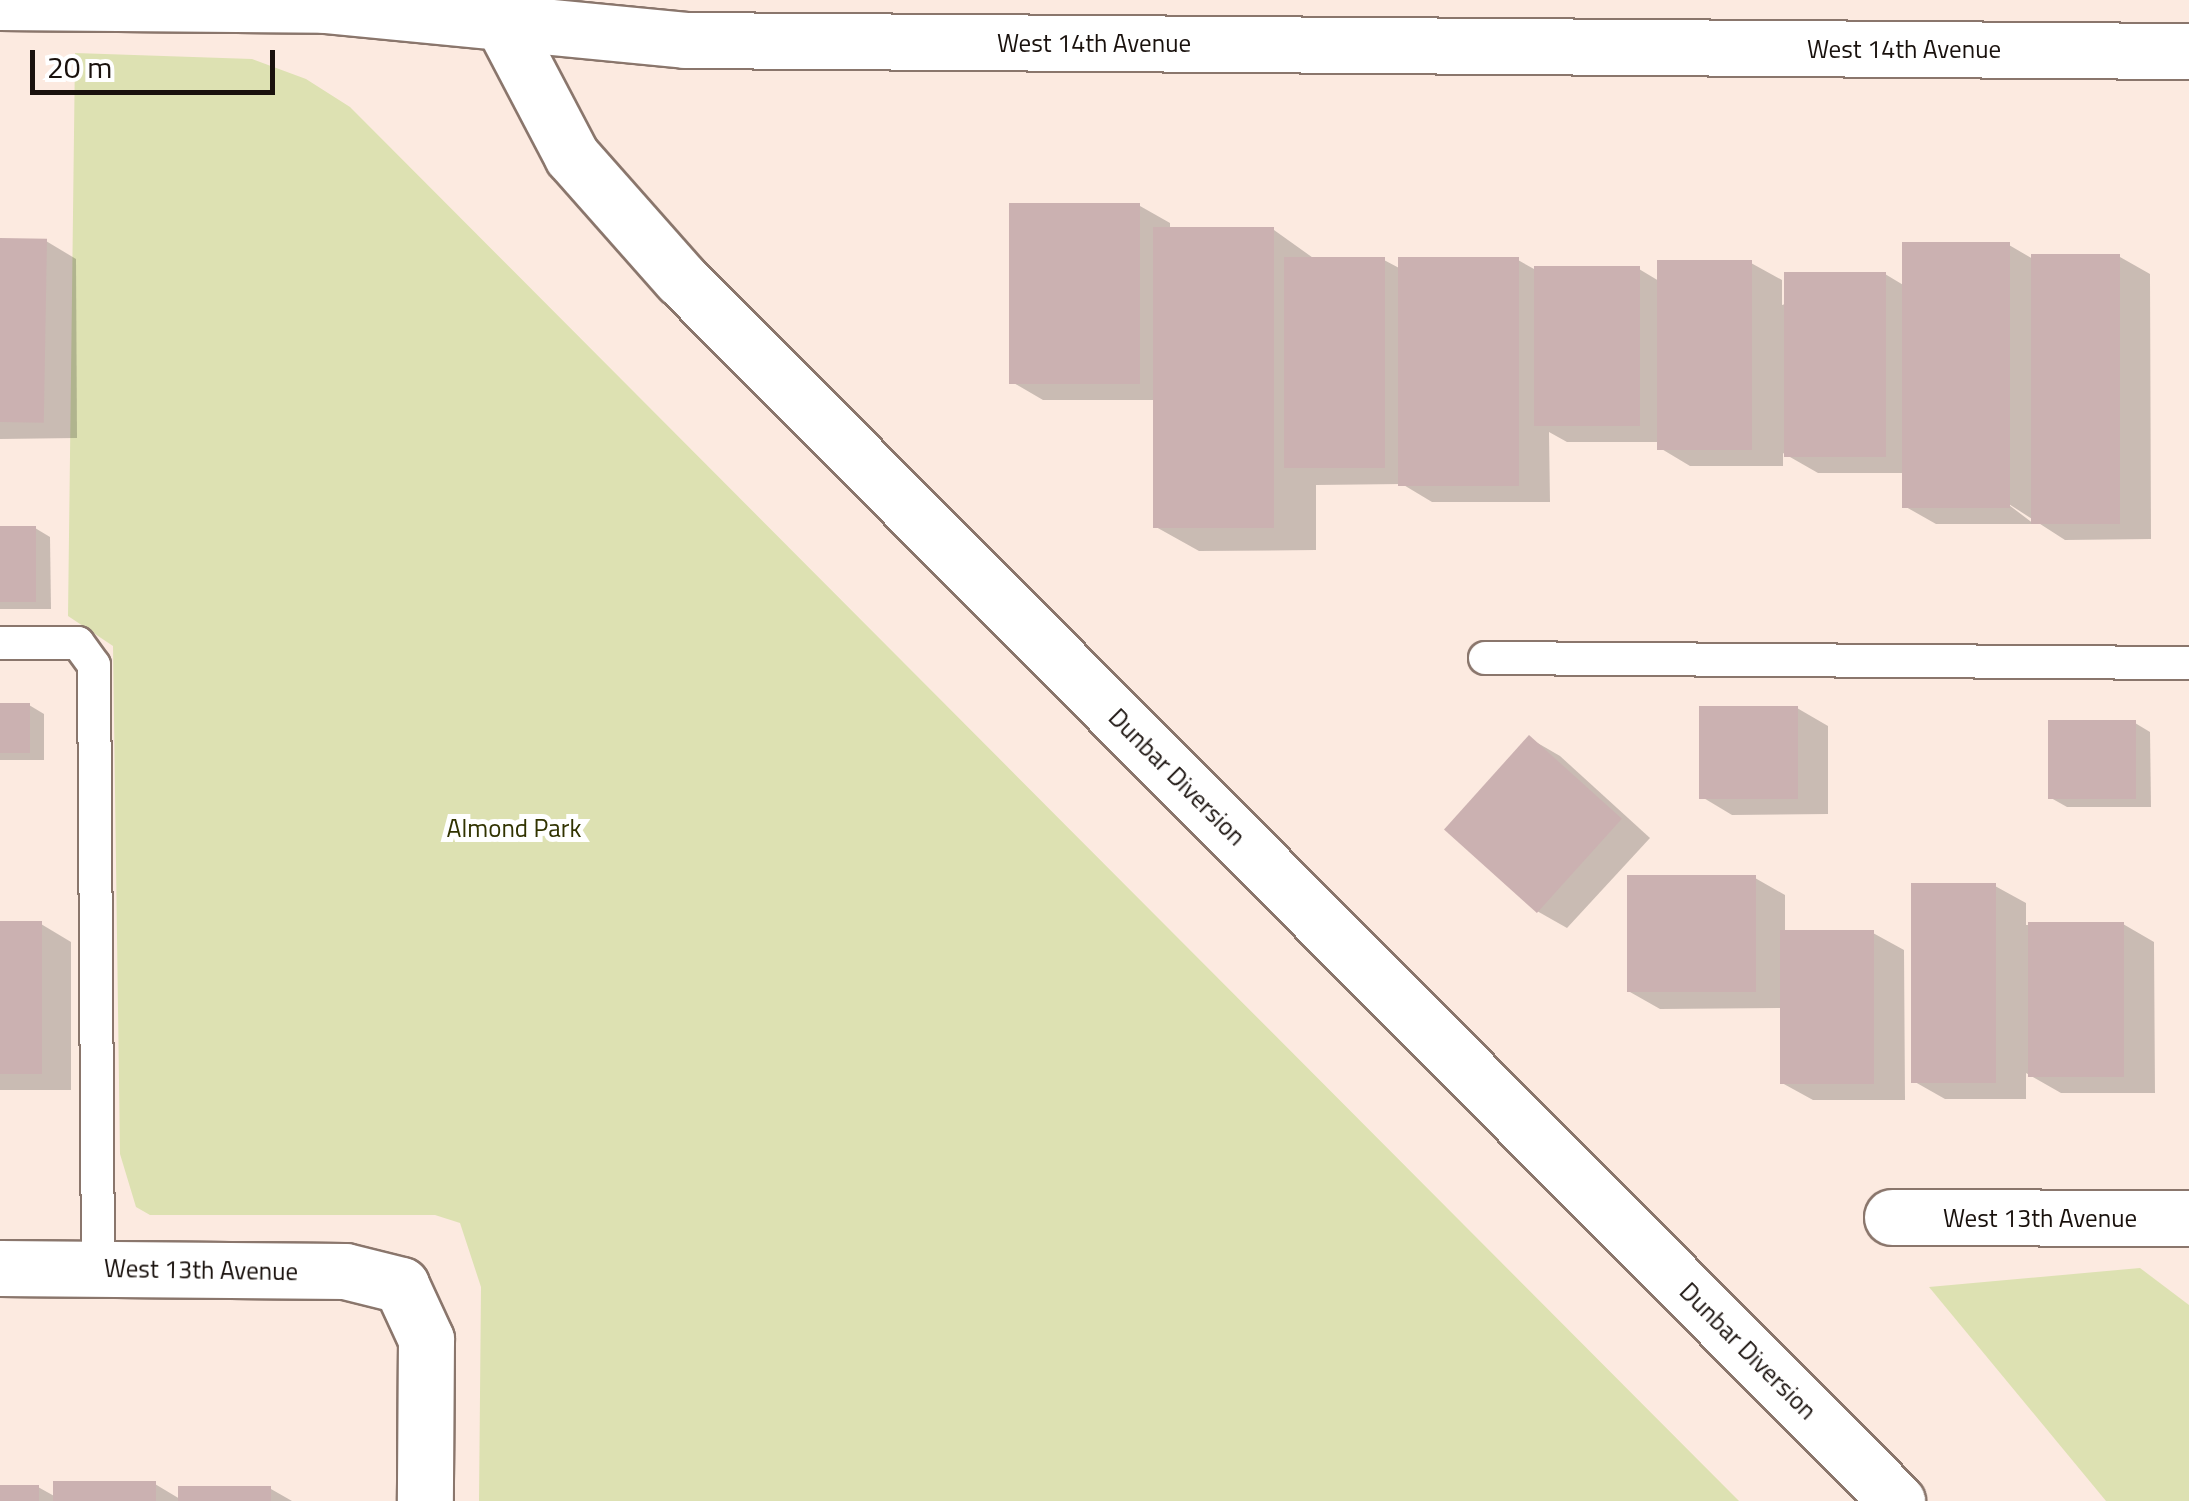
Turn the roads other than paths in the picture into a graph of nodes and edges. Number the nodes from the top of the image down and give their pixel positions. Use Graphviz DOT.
graph roads {
  1 [pos="0,2"];
  2 [pos="494,11"];
  3 [pos="2189,51"];
  4 [pos="0,643"];
  5 [pos="1485,658"];
  6 [pos="2189,663"];
  7 [pos="1892,1217"];
  8 [pos="2189,1218"];
  9 [pos="0,1268"];
  10 [pos="98,1269"];
  11 [pos="425,1501"];
  12 [pos="1898,1501"];
  1 -- 2 [label="street, West 14th Avenue"];
  2 -- 3 [label="street, West 14th Avenue"];
  2 -- 12 [label="street, Dunbar Diversion"];
  4 -- 10 [label="lane"];
  5 -- 6 [label="lane"];
  7 -- 8 [label="street, West 13th Avenue"];
  9 -- 10 [label="street, West 13th Avenue"];
  10 -- 11 [label="street, West 13th Avenue"];
}
